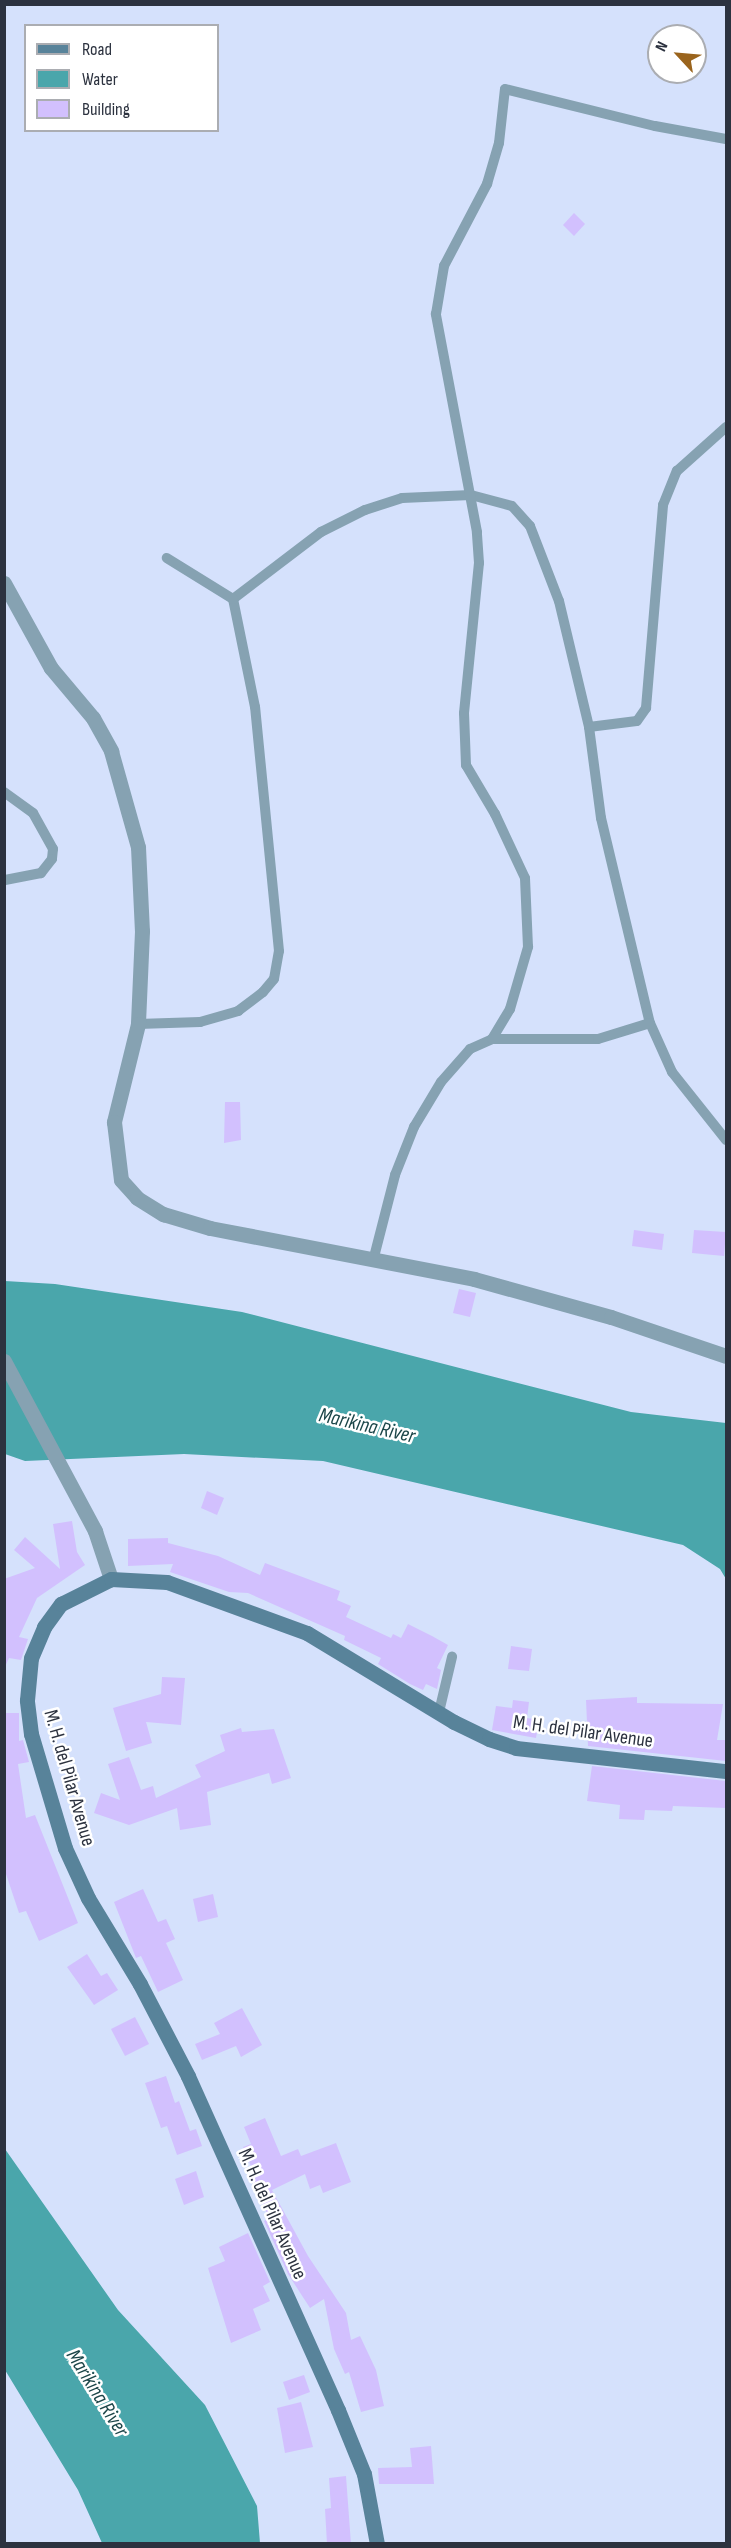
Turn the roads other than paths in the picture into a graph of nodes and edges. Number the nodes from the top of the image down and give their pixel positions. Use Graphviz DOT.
graph roads {
  1 [pos="726,139"];
  2 [pos="726,427"];
  3 [pos="471,495"];
  4 [pos="167,558"];
  5 [pos="4,583"];
  6 [pos="233,599"];
  7 [pos="589,727"];
  8 [pos="4,792"];
  9 [pos="4,880"];
  10 [pos="651,1023"];
  11 [pos="138,1024"];
  12 [pos="492,1039"];
  13 [pos="726,1140"];
  14 [pos="374,1257"];
  15 [pos="726,1356"];
  16 [pos="4,1361"];
  17 [pos="111,1579"];
  18 [pos="452,1657"];
  19 [pos="439,1712"];
  20 [pos="726,1771"];
  21 [pos="377,2544"];
  1 -- 3 [label="lane"];
  2 -- 7 [label="lane"];
  3 -- 6 [label="lane"];
  3 -- 7 [label="lane"];
  3 -- 12 [label="lane"];
  4 -- 6 [label="lane"];
  5 -- 11 [label="street"];
  6 -- 11 [label="lane"];
  7 -- 10 [label="lane"];
  8 -- 9 [label="lane"];
  10 -- 12 [label="lane"];
  10 -- 13 [label="lane"];
  11 -- 14 [label="street"];
  12 -- 14 [label="lane"];
  14 -- 15 [label="street"];
  16 -- 17 [label="street"];
  17 -- 19 [label="street, M. H. del Pilar Avenue"];
  17 -- 21 [label="street, M. H. del Pilar Avenue"];
  18 -- 19 [label="lane"];
  19 -- 20 [label="street, M. H. del Pilar Avenue"];
}
